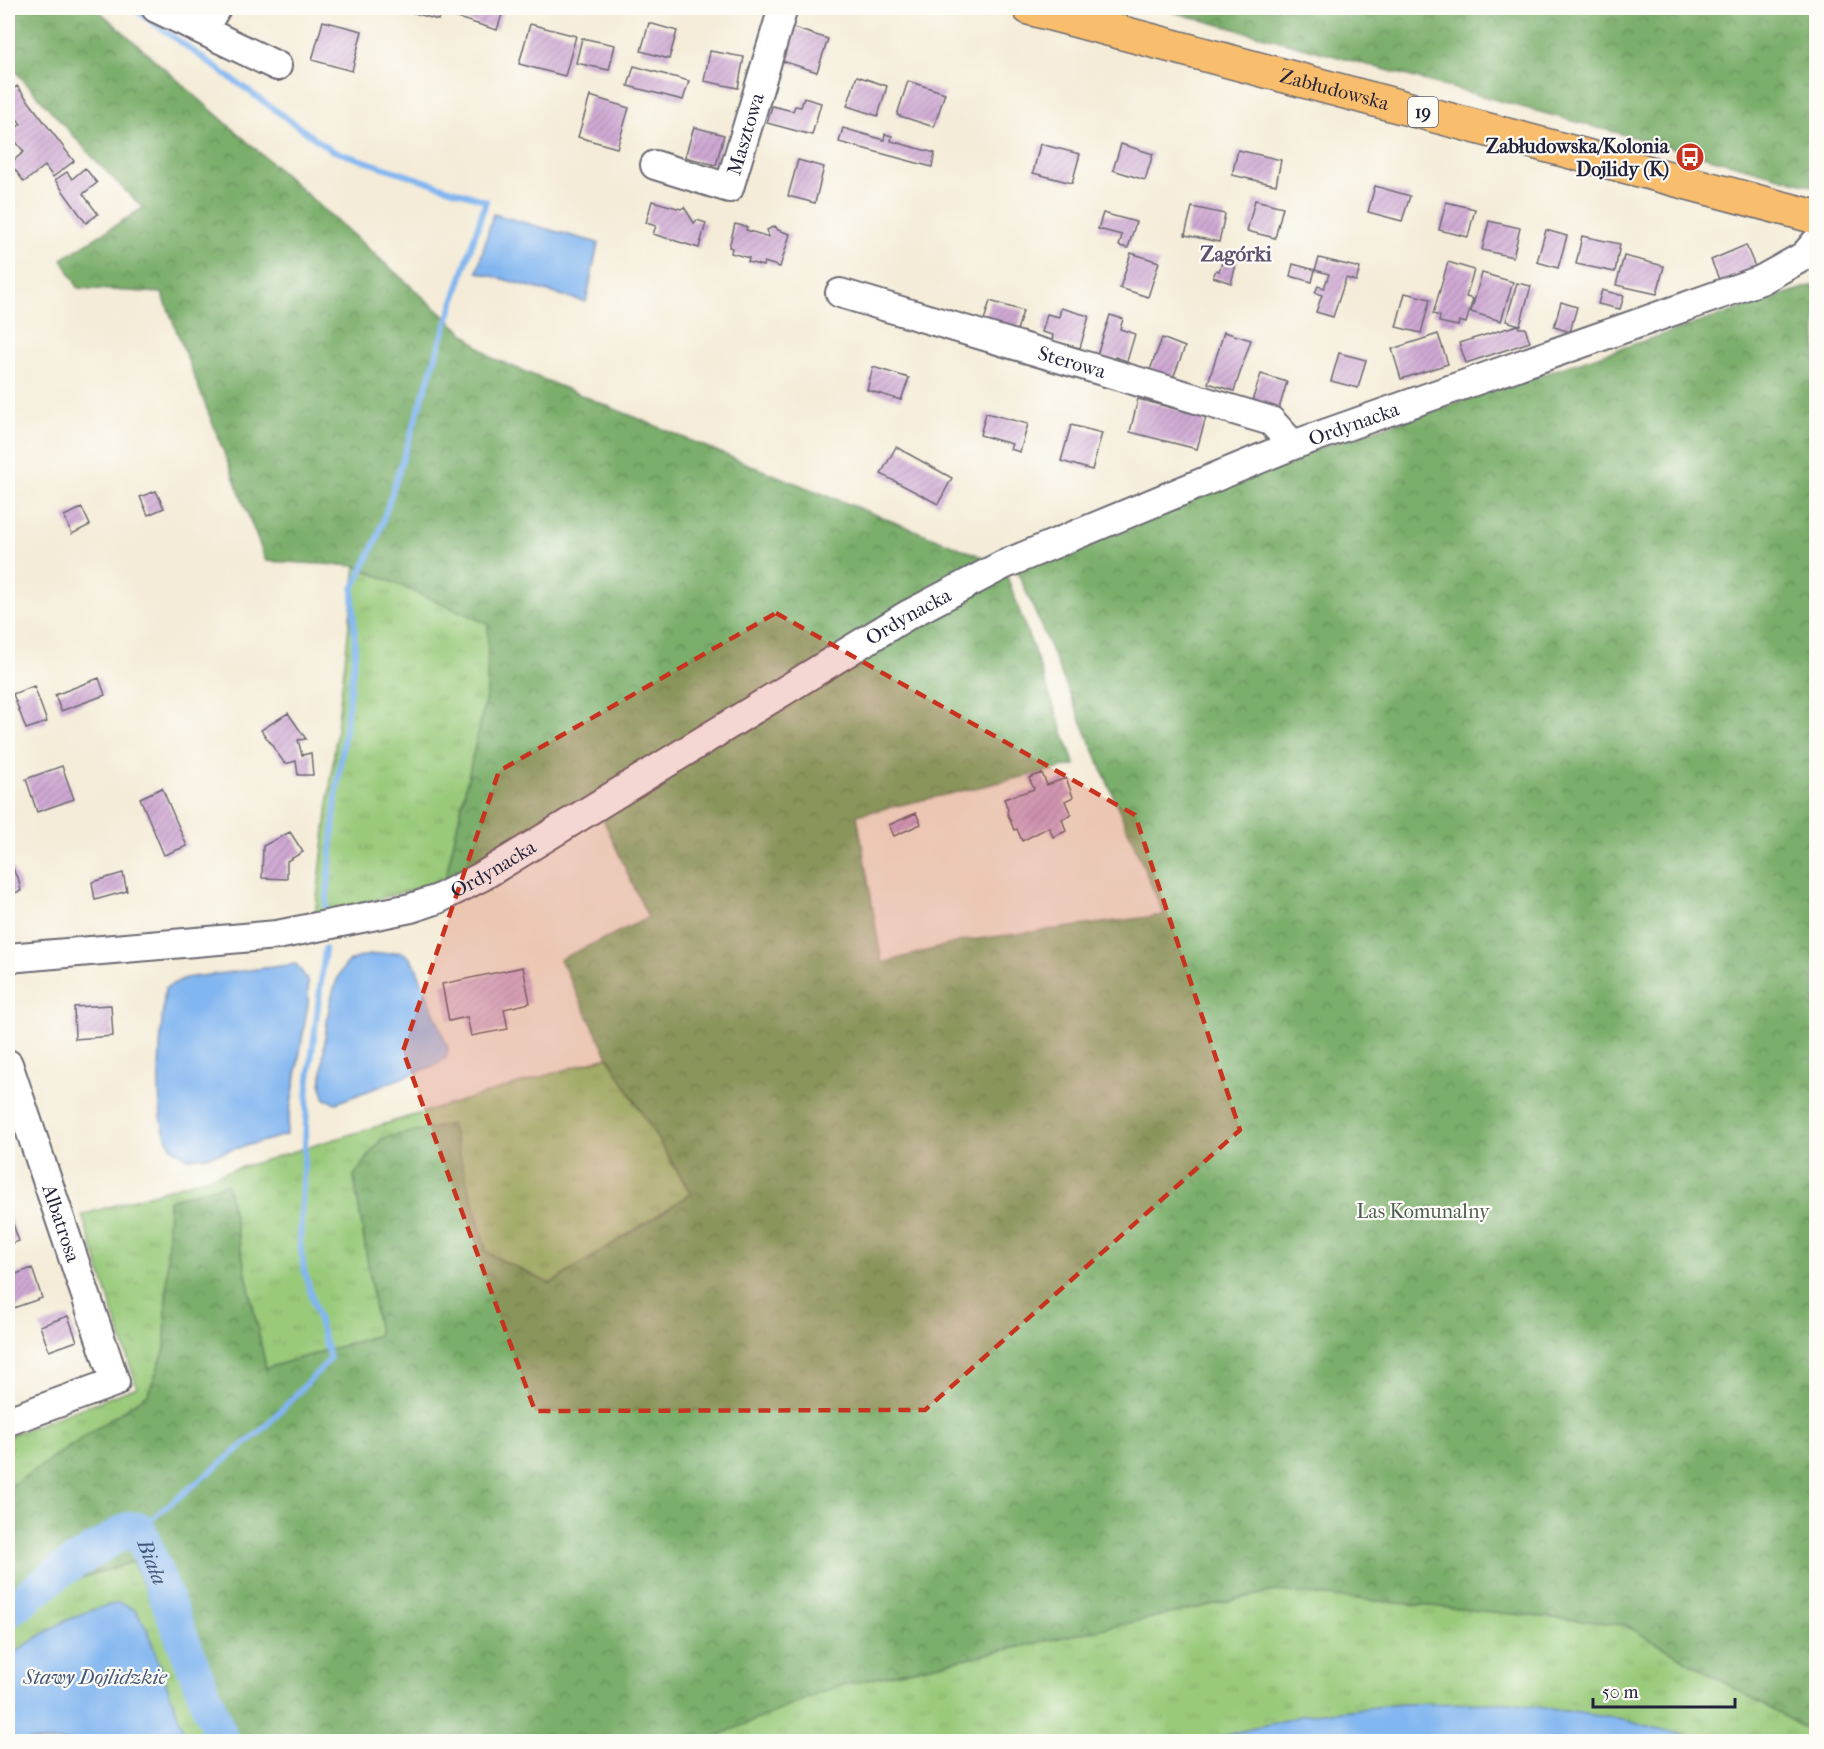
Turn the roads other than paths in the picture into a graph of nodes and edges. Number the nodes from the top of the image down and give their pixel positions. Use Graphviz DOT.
graph roads {
  1 [pos="156,8"];
  2 [pos="783,8"];
  3 [pos="1029,8"];
  4 [pos="209,19"];
  5 [pos="277,66"];
  6 [pos="655,165"];
  7 [pos="1816,217"];
  8 [pos="1816,242"];
  9 [pos="840,293"];
  10 [pos="1293,445"];
  11 [pos="8,958"];
  12 [pos="8,1064"];
  13 [pos="8,1421"];
  1 -- 4 [label="street"];
  2 -- 6 [label="street, Masztowa"];
  3 -- 7 [label="highway, Zabłudowska / 19"];
  4 -- 5 [label="street"];
  8 -- 10 [label="street, Ordynacka"];
  9 -- 10 [label="street, Sterowa"];
  10 -- 11 [label="street, Ordynacka"];
  12 -- 13 [label="street, Albatrosa"];
}
